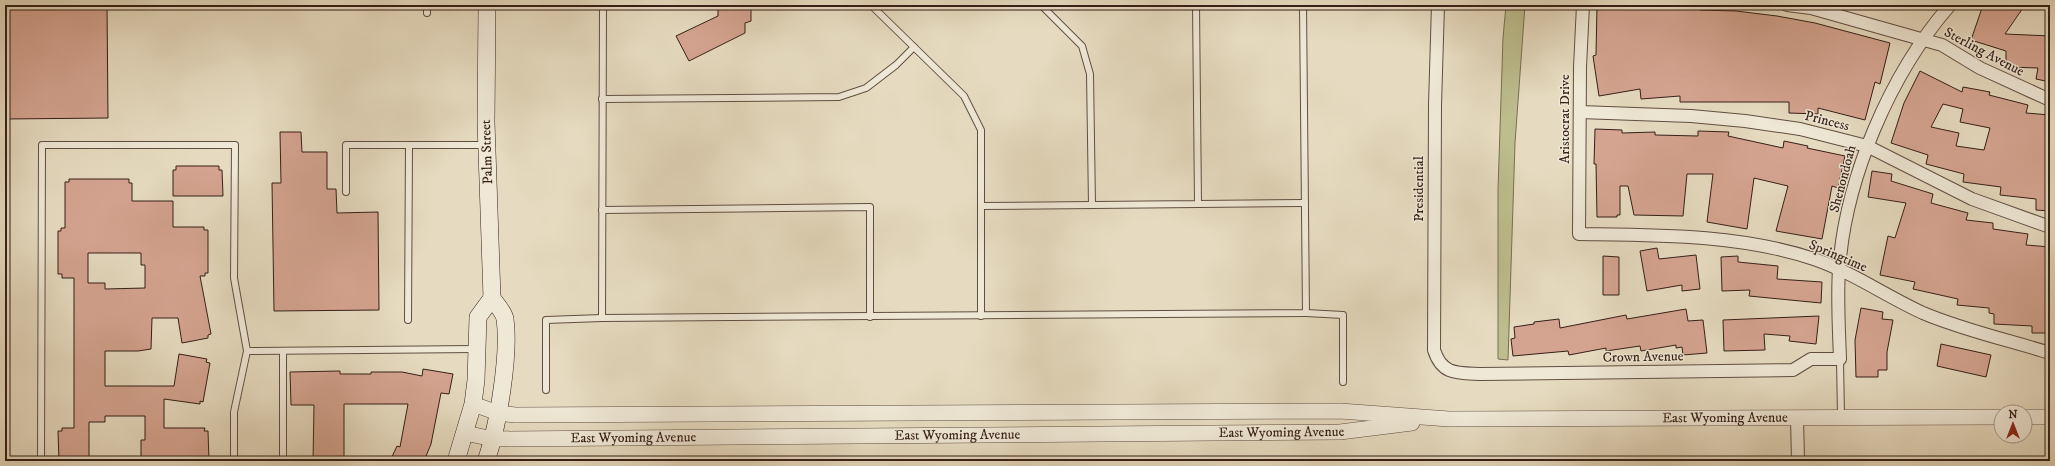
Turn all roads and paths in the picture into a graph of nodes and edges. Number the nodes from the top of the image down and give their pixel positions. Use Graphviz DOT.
graph roads {
  1 [pos="427,5"];
  2 [pos="487,5"];
  3 [pos="602,5"];
  4 [pos="871,5"];
  5 [pos="1041,5"];
  6 [pos="1196,5"];
  7 [pos="1303,5"];
  8 [pos="1438,5"];
  9 [pos="1583,5"];
  10 [pos="1787,5"];
  11 [pos="1950,5"];
  12 [pos="1811,6"];
  13 [pos="427,13"];
  14 [pos="1923,39"];
  15 [pos="914,47"];
  16 [pos="602,100"];
  17 [pos="2050,100"];
  18 [pos="1580,112"];
  19 [pos="410,145"];
  20 [pos="487,145"];
  21 [pos="1867,146"];
  22 [pos="346,192"];
  23 [pos="1198,204"];
  24 [pos="1304,204"];
  25 [pos="1092,205"];
  26 [pos="981,206"];
  27 [pos="602,210"];
  28 [pos="2050,227"];
  29 [pos="1579,234"];
  30 [pos="1839,270"];
  31 [pos="492,298"];
  32 [pos="1306,313"];
  33 [pos="981,316"];
  34 [pos="870,317"];
  35 [pos="602,318"];
  36 [pos="408,320"];
  37 [pos="477,349"];
  38 [pos="248,351"];
  39 [pos="283,351"];
  40 [pos="2050,353"];
  41 [pos="1840,358"];
  42 [pos="1445,369"];
  43 [pos="1343,382"];
  44 [pos="546,390"];
  45 [pos="473,404"];
  46 [pos="498,414"];
  47 [pos="1798,417"];
  48 [pos="1841,417"];
  49 [pos="1993,417"];
  50 [pos="2033,417"];
  51 [pos="2050,417"];
  52 [pos="1449,419"];
  53 [pos="465,433"];
  54 [pos="493,439"];
  55 [pos="41,461"];
  56 [pos="234,461"];
  57 [pos="283,461"];
  58 [pos="456,461"];
  59 [pos="486,461"];
  60 [pos="1798,461"];
  1 -- 13 [label="lane"];
  2 -- 20 [label="main road, Palm Street"];
  3 -- 16 [label="lane"];
  4 -- 15 [label="lane"];
  5 -- 25 [label="lane"];
  6 -- 23 [label="lane"];
  7 -- 24 [label="lane"];
  8 -- 42 [label="street, Presidential"];
  9 -- 18 [label="street, Aristocrat Drive"];
  10 -- 12 [label="street, Sterling Avenue"];
  11 -- 14 [label="street, Shenondoah"];
  12 -- 14 [label="street, Sterling Avenue"];
  14 -- 17 [label="street, Sterling Avenue"];
  14 -- 21 [label="street, Shenondoah"];
  15 -- 16 [label="lane"];
  15 -- 26 [label="lane"];
  16 -- 27 [label="lane"];
  18 -- 21 [label="street, Princess"];
  18 -- 29 [label="street, Aristocrat Drive"];
  19 -- 20 [label="lane"];
  19 -- 22 [label="lane"];
  19 -- 36 [label="lane"];
  20 -- 31 [label="main road, Palm Street"];
  21 -- 28 [label="street, Princess"];
  21 -- 30 [label="street, Shenondoah"];
  23 -- 24 [label="lane"];
  23 -- 25 [label="lane"];
  24 -- 32 [label="lane"];
  25 -- 26 [label="lane"];
  26 -- 33 [label="lane"];
  27 -- 34 [label="lane"];
  27 -- 35 [label="lane"];
  29 -- 30 [label="street, Springtime"];
  30 -- 40 [label="street, Springtime"];
  30 -- 41 [label="street, Shenondoah"];
  31 -- 37 [label="main road"];
  31 -- 46 [label="main road"];
  32 -- 33 [label="lane"];
  32 -- 43 [label="lane"];
  33 -- 34 [label="lane"];
  34 -- 35 [label="lane"];
  35 -- 44 [label="lane"];
  37 -- 39 [label="lane"];
  37 -- 45 [label="main road"];
  38 -- 39 [label="lane"];
  38 -- 55 [label="lane"];
  38 -- 56 [label="lane"];
  39 -- 57 [label="lane"];
  41 -- 42 [label="street, Crown Avenue"];
  41 -- 48 [label="lane"];
  45 -- 46 [label="street, East Wyoming Avenue"];
  45 -- 53 [label="main road"];
  46 -- 52 [label="street, East Wyoming Avenue"];
  46 -- 54 [label="main road"];
  47 -- 48 [label="street, East Wyoming Avenue"];
  47 -- 52 [label="street, East Wyoming Avenue"];
  47 -- 60 [label="street"];
  48 -- 49 [label="street, East Wyoming Avenue"];
  50 -- 51 [label="street"];
  52 -- 54 [label="street, East Wyoming Avenue"];
  53 -- 54 [label="street, East Wyoming Avenue"];
  53 -- 58 [label="main road"];
  54 -- 59 [label="main road"];
}
